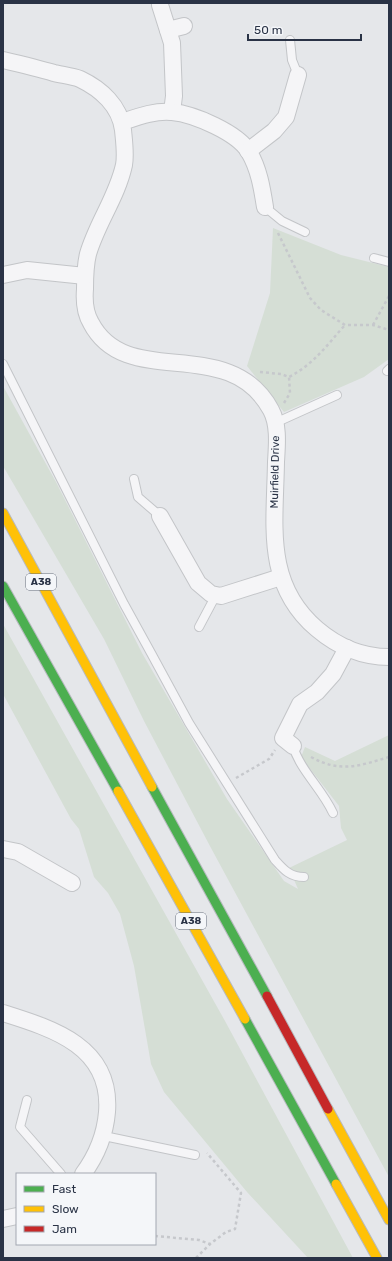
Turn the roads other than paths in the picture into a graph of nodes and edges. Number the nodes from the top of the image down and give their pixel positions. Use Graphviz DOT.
graph roads {
  1 [pos="160,5"];
  2 [pos="184,26"];
  3 [pos="168,30"];
  4 [pos="290,40"];
  5 [pos="3,60"];
  6 [pos="298,75"];
  7 [pos="172,112"];
  8 [pos="122,122"];
  9 [pos="248,151"];
  10 [pos="265,207"];
  11 [pos="305,232"];
  12 [pos="374,258"];
  13 [pos="389,262"];
  14 [pos="3,275"];
  15 [pos="85,276"];
  16 [pos="3,364"];
  17 [pos="337,395"];
  18 [pos="274,419"];
  19 [pos="134,479"];
  20 [pos="3,513"];
  21 [pos="160,516"];
  22 [pos="281,577"];
  23 [pos="3,586"];
  24 [pos="216,595"];
  25 [pos="200,627"];
  26 [pos="347,648"];
  27 [pos="389,657"];
  28 [pos="289,743"];
  29 [pos="333,812"];
  30 [pos="3,849"];
  31 [pos="304,877"];
  32 [pos="72,883"];
  33 [pos="3,1013"];
  34 [pos="27,1100"];
  35 [pos="104,1136"];
  36 [pos="195,1155"];
  37 [pos="60,1173"];
  38 [pos="84,1173"];
  39 [pos="16,1216"];
  40 [pos="3,1219"];
  41 [pos="389,1220"];
  42 [pos="377,1258"];
  1 -- 3 [label="street"];
  2 -- 3 [label="street"];
  3 -- 7 [label="street"];
  4 -- 6 [label="lane"];
  5 -- 8 [label="street, Muirfield Drive"];
  6 -- 9 [label="street"];
  7 -- 8 [label="street"];
  7 -- 9 [label="street"];
  8 -- 15 [label="street, Muirfield Drive"];
  9 -- 10 [label="street"];
  10 -- 11 [label="lane"];
  12 -- 13 [label="lane"];
  14 -- 15 [label="street"];
  15 -- 18 [label="street, Muirfield Drive"];
  16 -- 31 [label="lane"];
  17 -- 18 [label="lane"];
  18 -- 22 [label="street, Muirfield Drive"];
  19 -- 21 [label="lane"];
  20 -- 41 [label="highway, A38"];
  21 -- 24 [label="street"];
  22 -- 24 [label="street"];
  22 -- 26 [label="street, Muirfield Drive"];
  23 -- 42 [label="highway, A38"];
  24 -- 25 [label="lane"];
  26 -- 27 [label="street, Muirfield Drive"];
  26 -- 28 [label="street"];
  28 -- 29 [label="lane"];
  30 -- 32 [label="street"];
  33 -- 35 [label="street"];
  34 -- 37 [label="lane"];
  35 -- 36 [label="lane"];
  35 -- 38 [label="street"];
  39 -- 40 [label="street"];
}
